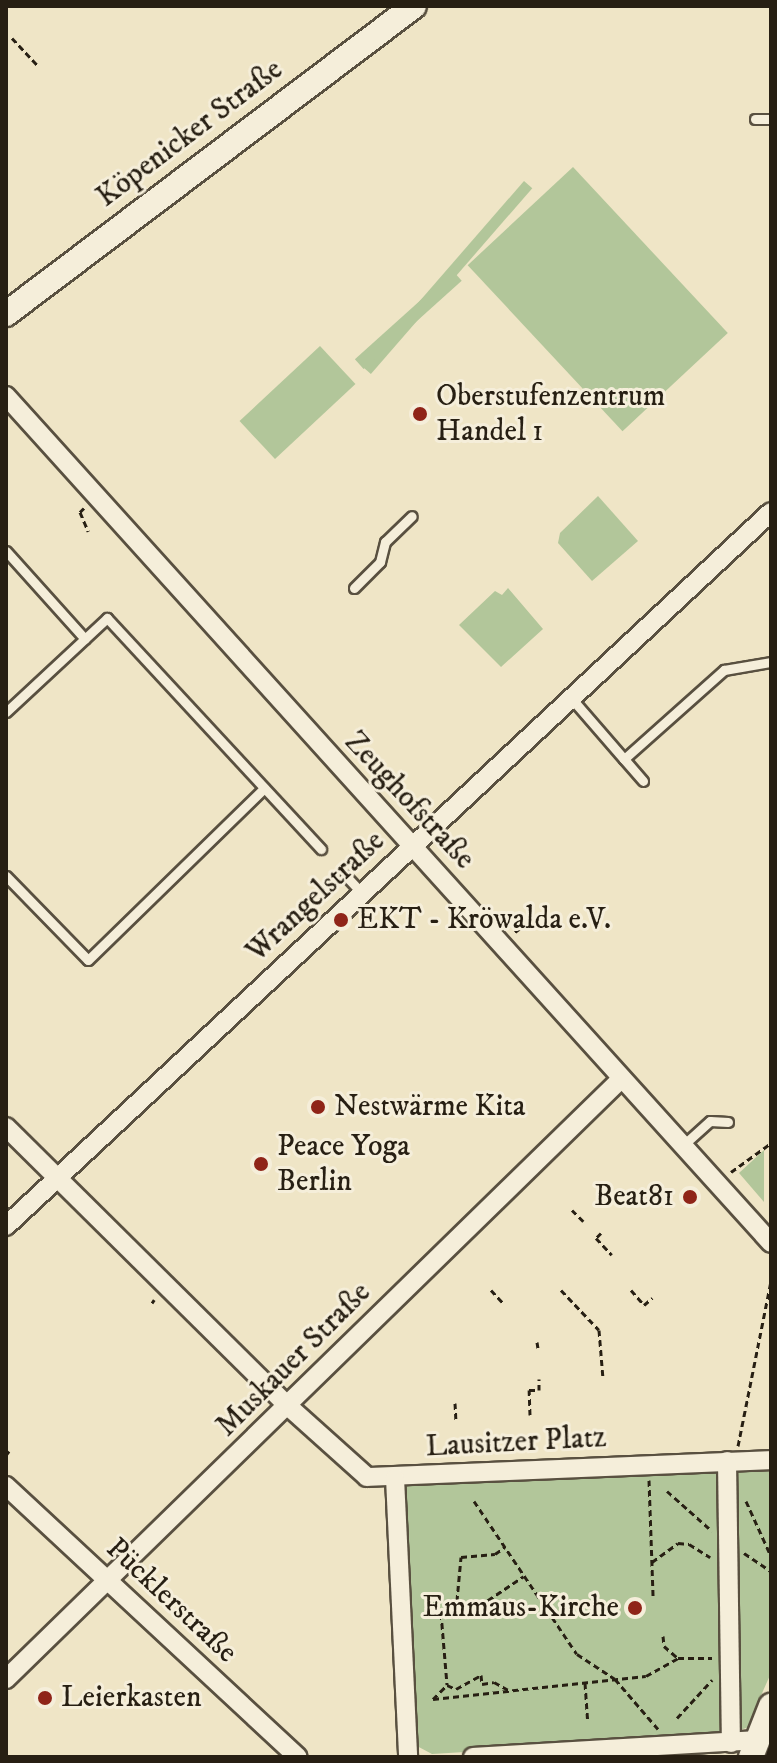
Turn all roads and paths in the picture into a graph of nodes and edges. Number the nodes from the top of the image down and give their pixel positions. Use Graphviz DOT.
graph roads {
  1 [pos="414,6"];
  2 [pos="12,38"];
  3 [pos="37,65"];
  4 [pos="755,119"];
  5 [pos="771,119"];
  6 [pos="6,314"];
  7 [pos="6,396"];
  8 [pos="84,508"];
  9 [pos="771,512"];
  10 [pos="412,516"];
  11 [pos="88,531"];
  12 [pos="6,551"];
  13 [pos="354,588"];
  14 [pos="85,639"];
  15 [pos="771,662"];
  16 [pos="572,699"];
  17 [pos="6,712"];
  18 [pos="624,759"];
  19 [pos="643,781"];
  20 [pos="264,788"];
  21 [pos="412,846"];
  22 [pos="321,849"];
  23 [pos="6,876"];
  24 [pos="346,876"];
  25 [pos="360,891"];
  26 [pos="523,926"];
  27 [pos="515,932"];
  28 [pos="621,1079"];
  29 [pos="728,1122"];
  30 [pos="6,1127"];
  31 [pos="771,1143"];
  32 [pos="681,1147"];
  33 [pos="731,1172"];
  34 [pos="57,1178"];
  35 [pos="572,1210"];
  36 [pos="583,1221"];
  37 [pos="6,1226"];
  38 [pos="601,1233"];
  39 [pos="771,1243"];
  40 [pos="612,1255"];
  41 [pos="771,1281"];
  42 [pos="491,1290"];
  43 [pos="561,1290"];
  44 [pos="631,1290"];
  45 [pos="652,1298"];
  46 [pos="503,1303"];
  47 [pos="537,1342"];
  48 [pos="538,1348"];
  49 [pos="539,1379"];
  50 [pos="603,1379"];
  51 [pos="455,1403"];
  52 [pos="288,1406"];
  53 [pos="530,1415"];
  54 [pos="456,1420"];
  55 [pos="732,1458"];
  56 [pos="771,1460"];
  57 [pos="648,1465"];
  58 [pos="395,1478"];
  59 [pos="6,1486"];
  60 [pos="740,1489"];
  61 [pos="474,1501"];
  62 [pos="505,1547"];
  63 [pos="771,1556"];
  64 [pos="652,1562"];
  65 [pos="718,1562"];
  66 [pos="524,1576"];
  67 [pos="110,1582"];
  68 [pos="653,1597"];
  69 [pos="456,1611"];
  70 [pos="441,1613"];
  71 [pos="430,1615"];
  72 [pos="663,1636"];
  73 [pos="678,1658"];
  74 [pos="720,1658"];
  75 [pos="720,1671"];
  76 [pos="6,1679"];
  77 [pos="615,1679"];
  78 [pos="585,1683"];
  79 [pos="447,1685"];
  80 [pos="510,1693"];
  81 [pos="771,1706"];
  82 [pos="677,1718"];
  83 [pos="588,1722"];
  84 [pos="752,1744"];
  85 [pos="666,1746"];
  86 [pos="298,1757"];
  87 [pos="408,1757"];
  88 [pos="473,1757"];
  1 -- 6 [label="main road, Köpenicker Straße"];
  2 -- 3 [label="path"];
  4 -- 5 [label="lane"];
  7 -- 21 [label="street, Zeughofstraße"];
  8 -- 11 [label="path"];
  9 -- 16 [label="street, Wrangelstraße"];
  10 -- 13 [label="lane"];
  12 -- 14 [label="lane"];
  14 -- 17 [label="lane"];
  14 -- 20 [label="lane"];
  15 -- 18 [label="lane"];
  16 -- 18 [label="lane"];
  16 -- 21 [label="street, Wrangelstraße"];
  18 -- 19 [label="lane"];
  20 -- 22 [label="lane"];
  20 -- 23 [label="lane"];
  21 -- 25 [label="street, Wrangelstraße"];
  21 -- 28 [label="street, Zeughofstraße"];
  24 -- 25 [label="lane"];
  25 -- 34 [label="street, Wrangelstraße"];
  26 -- 27 [label="path"];
  28 -- 32 [label="street, Zeughofstraße"];
  28 -- 52 [label="street, Muskauer Straße"];
  29 -- 32 [label="lane"];
  30 -- 34 [label="street"];
  31 -- 33 [label="path"];
  32 -- 39 [label="street, Zeughofstraße"];
  34 -- 37 [label="street, Wrangelstraße"];
  34 -- 52 [label="street"];
  35 -- 36 [label="path"];
  38 -- 40 [label="path"];
  41 -- 55 [label="path"];
  42 -- 46 [label="path"];
  43 -- 50 [label="path"];
  44 -- 45 [label="path"];
  47 -- 48 [label="path"];
  49 -- 53 [label="path"];
  51 -- 54 [label="path"];
  52 -- 58 [label="street"];
  52 -- 67 [label="street, Muskauer Straße"];
  55 -- 56 [label="street, Lausitzer Platz"];
  55 -- 57 [label="street, Lausitzer Platz"];
  55 -- 84 [label="street"];
  57 -- 58 [label="street, Lausitzer Platz"];
  57 -- 64 [label="path"];
  58 -- 87 [label="street, Lausitzer Platz"];
  59 -- 67 [label="street, Pücklerstraße"];
  60 -- 63 [label="path"];
  61 -- 62 [label="path"];
  62 -- 66 [label="path"];
  62 -- 69 [label="path"];
  64 -- 65 [label="path"];
  64 -- 68 [label="path"];
  66 -- 69 [label="path"];
  66 -- 77 [label="path"];
  67 -- 76 [label="street, Muskauer Straße"];
  67 -- 86 [label="street, Pücklerstraße"];
  69 -- 70 [label="path"];
  70 -- 71 [label="path"];
  70 -- 79 [label="path"];
  72 -- 73 [label="path"];
  73 -- 74 [label="path"];
  73 -- 77 [label="path"];
  75 -- 82 [label="path"];
  77 -- 78 [label="path"];
  77 -- 85 [label="path"];
  78 -- 80 [label="path"];
  78 -- 83 [label="path"];
  79 -- 80 [label="path"];
  79 -- 80 [label="path"];
  81 -- 84 [label="main road"];
  84 -- 85 [label="street"];
  85 -- 88 [label="street"];
}
